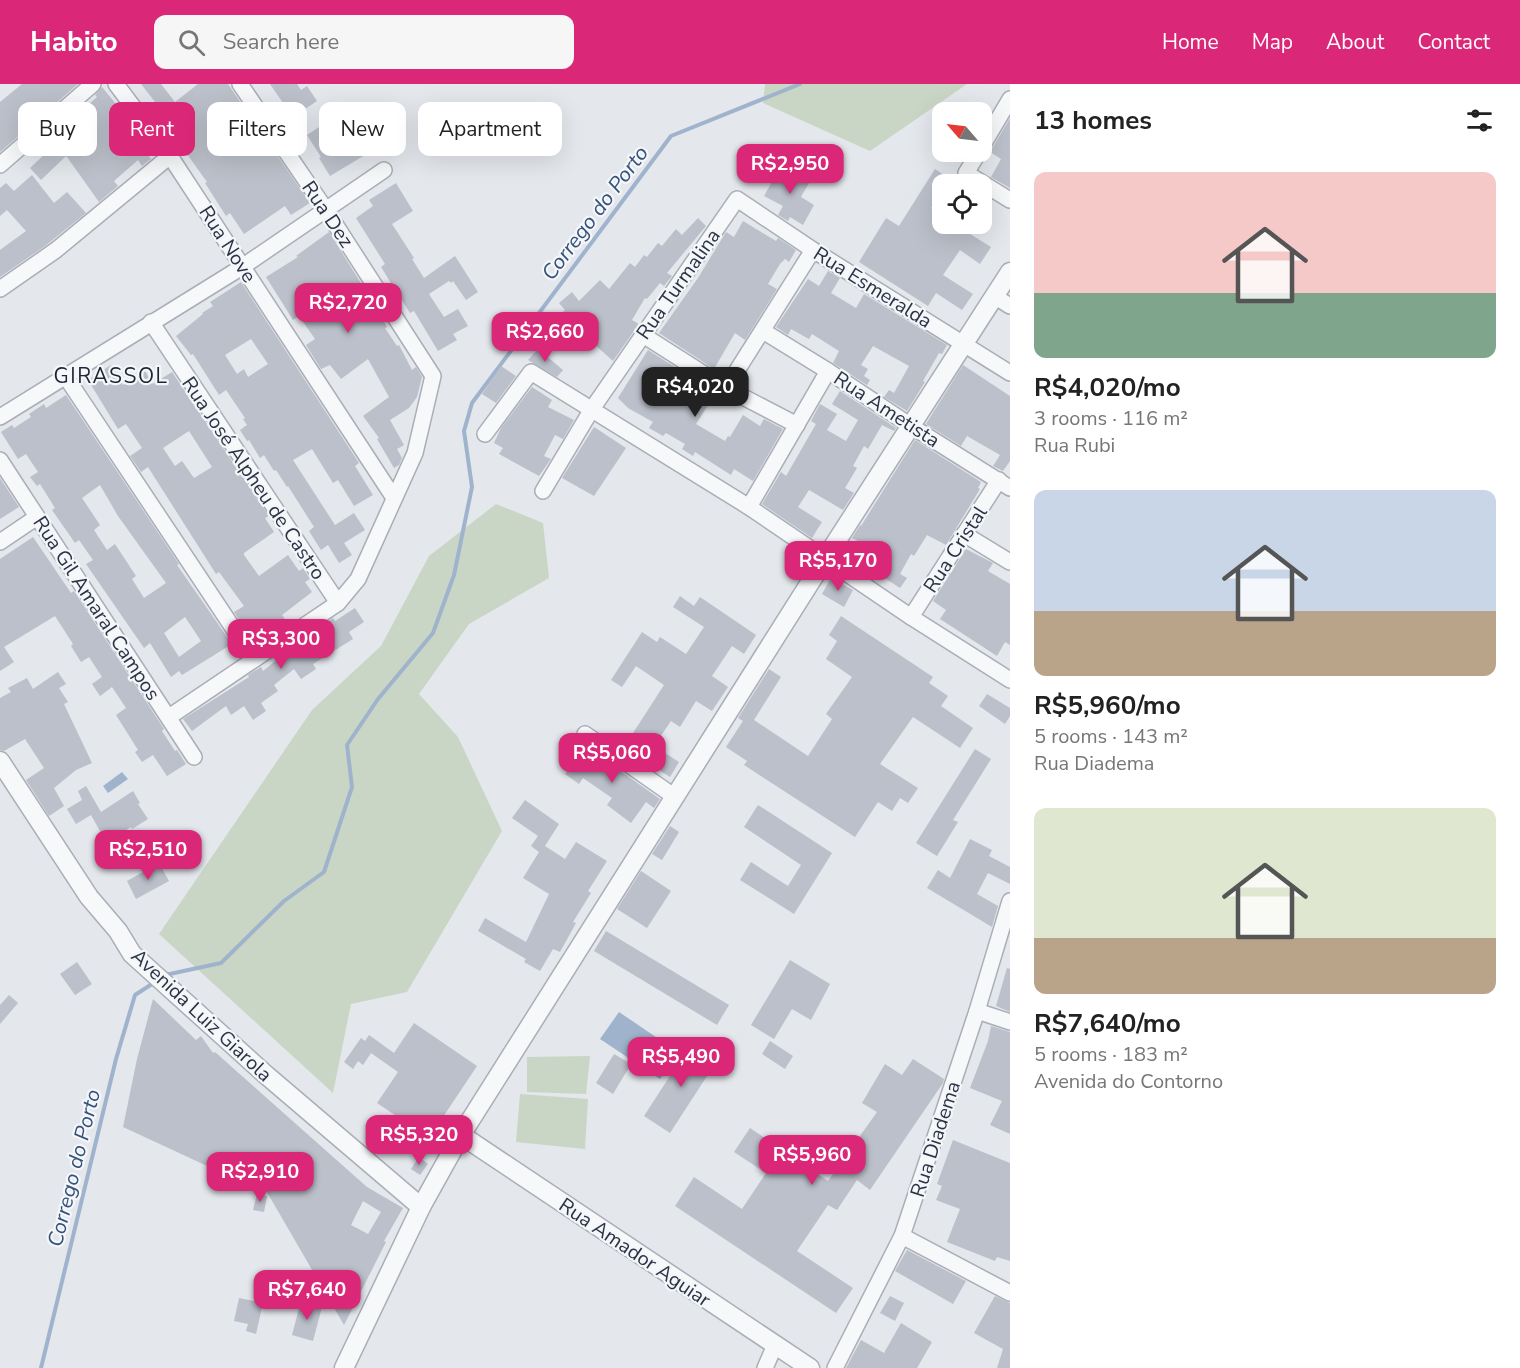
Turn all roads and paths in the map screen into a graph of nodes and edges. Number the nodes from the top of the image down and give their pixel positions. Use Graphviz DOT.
graph roads {
  1 [pos="93,84"];
  2 [pos="116,84"];
  3 [pos="240,84"];
  4 [pos="1010,99"];
  5 [pos="130,102"];
  6 [pos="992,129"];
  7 [pos="170,156"];
  8 [pos="973,162"];
  9 [pos="0,165"];
  10 [pos="384,170"];
  11 [pos="737,199"];
  12 [pos="1010,200"];
  13 [pos="326,210"];
  14 [pos="813,250"];
  15 [pos="242,267"];
  16 [pos="1010,272"];
  17 [pos="0,289"];
  18 [pos="994,296"];
  19 [pos="1010,306"];
  20 [pos="152,322"];
  21 [pos="763,331"];
  22 [pos="644,335"];
  23 [pos="964,343"];
  24 [pos="828,371"];
  25 [pos="1010,373"];
  26 [pos="66,377"];
  27 [pos="726,388"];
  28 [pos="592,409"];
  29 [pos="0,417"];
  30 [pos="796,425"];
  31 [pos="910,426"];
  32 [pos="485,434"];
  33 [pos="0,460"];
  34 [pos="1004,484"];
  35 [pos="543,491"];
  36 [pos="394,498"];
  37 [pos="749,507"];
  38 [pos="37,518"];
  39 [pos="964,534"];
  40 [pos="0,542"];
  41 [pos="825,560"];
  42 [pos="1010,562"];
  43 [pos="338,603"];
  44 [pos="911,617"];
  45 [pos="253,658"];
  46 [pos="1010,680"];
  47 [pos="169,717"];
  48 [pos="585,734"];
  49 [pos="194,757"];
  50 [pos="0,761"];
  51 [pos="675,797"];
  52 [pos="1010,901"];
  53 [pos="977,1011"];
  54 [pos="1010,1022"];
  55 [pos="461,1135"];
  56 [pos="421,1207"];
  57 [pos="902,1236"];
  58 [pos="1010,1293"];
  59 [pos="775,1345"];
  60 [pos="344,1368"];
  61 [pos="765,1368"];
  62 [pos="810,1368"];
  63 [pos="836,1368"];
  1 -- 9 [label="street"];
  2 -- 5 [label="street, Rua Nove"];
  3 -- 13 [label="street, Rua Dez"];
  4 -- 6 [label="street"];
  7 -- 15 [label="street, Rua Nove"];
  7 -- 17 [label="street"];
  8 -- 12 [label="street"];
  10 -- 13 [label="street"];
  11 -- 14 [label="street, Rua Esmeralda"];
  11 -- 22 [label="street, Rua Turmalina"];
  13 -- 15 [label="street"];
  13 -- 36 [label="street, Rua Dez"];
  14 -- 21 [label="street"];
  14 -- 23 [label="street, Rua Esmeralda"];
  15 -- 20 [label="street"];
  15 -- 36 [label="street, Rua Nove"];
  16 -- 18 [label="street"];
  18 -- 19 [label="street"];
  18 -- 23 [label="street"];
  20 -- 26 [label="street"];
  20 -- 43 [label="street, Rua José Alpheu de Castro"];
  21 -- 24 [label="street, Rua Ametista"];
  21 -- 27 [label="street"];
  22 -- 27 [label="street"];
  22 -- 28 [label="street, Rua Turmalina"];
  23 -- 25 [label="street, Rua Esmeralda"];
  23 -- 31 [label="street"];
  24 -- 30 [label="street"];
  24 -- 31 [label="street, Rua Ametista"];
  26 -- 29 [label="street"];
  26 -- 45 [label="street"];
  27 -- 30 [label="street"];
  28 -- 32 [label="street"];
  28 -- 35 [label="street, Rua Turmalina"];
  28 -- 37 [label="street"];
  30 -- 37 [label="street"];
  31 -- 34 [label="street, Rua Ametista"];
  31 -- 41 [label="street"];
  33 -- 38 [label="street, Rua Gil Amaral Campos"];
  34 -- 39 [label="street, Rua Cristal"];
  36 -- 43 [label="street"];
  37 -- 41 [label="street"];
  38 -- 40 [label="street"];
  38 -- 47 [label="street, Rua Gil Amaral Campos"];
  39 -- 42 [label="street"];
  39 -- 44 [label="street, Rua Cristal"];
  41 -- 44 [label="street"];
  41 -- 51 [label="street"];
  43 -- 45 [label="street"];
  44 -- 46 [label="street"];
  45 -- 47 [label="street"];
  47 -- 49 [label="street, Rua Gil Amaral Campos"];
  48 -- 51 [label="street"];
  50 -- 56 [label="street, Avenida Luiz Giarola"];
  51 -- 55 [label="street"];
  52 -- 53 [label="street, Rua Diadema"];
  53 -- 54 [label="street"];
  53 -- 57 [label="street, Rua Diadema"];
  55 -- 56 [label="street"];
  55 -- 59 [label="street, Rua Amador Aguiar"];
  56 -- 60 [label="street"];
  57 -- 58 [label="street"];
  57 -- 63 [label="street, Rua Diadema"];
  59 -- 61 [label="street"];
  59 -- 62 [label="street, Rua Amador Aguiar"];
}
